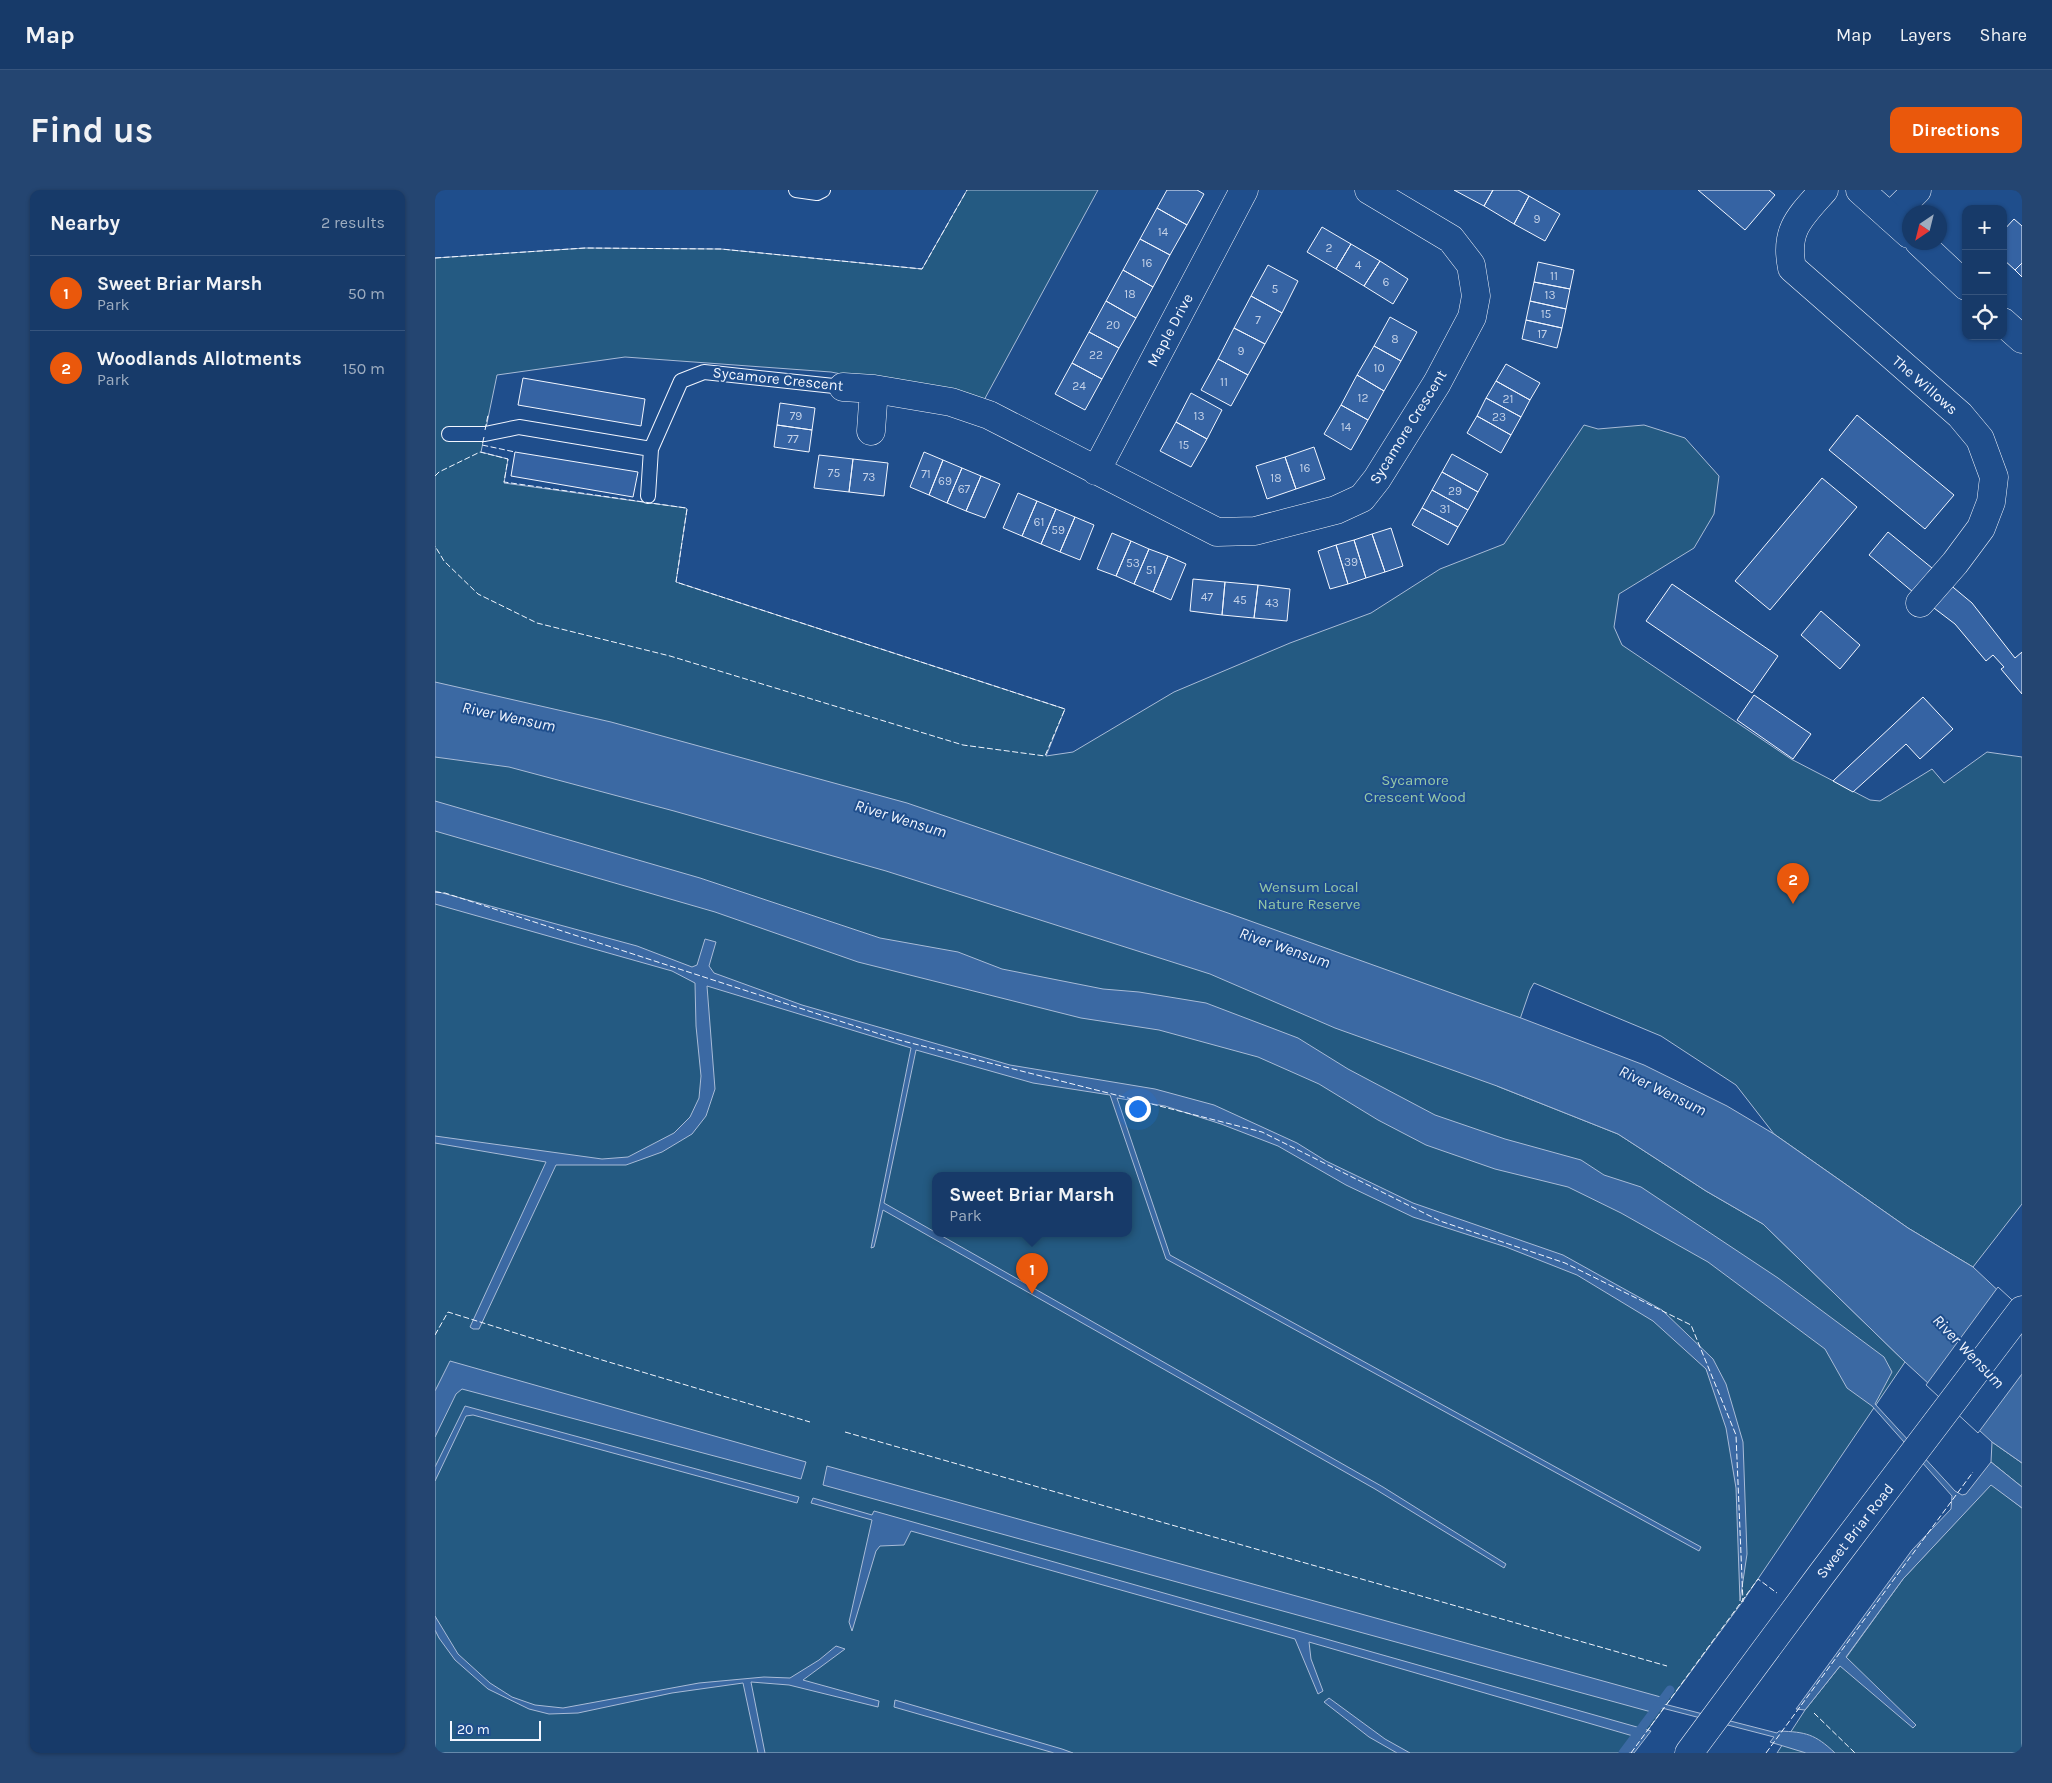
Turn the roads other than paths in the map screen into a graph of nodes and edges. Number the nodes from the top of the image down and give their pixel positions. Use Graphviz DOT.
graph roads {
  1 [pos="796,190"];
  2 [pos="823,190"];
  3 [pos="1244,190"];
  4 [pos="1369,190"];
  5 [pos="1824,190"];
  6 [pos="1860,190"];
  7 [pos="1917,190"];
  8 [pos="1900,226"];
  9 [pos="1928,250"];
  10 [pos="1962,282"];
  11 [pos="2007,326"];
  12 [pos="2022,340"];
  13 [pos="843,386"];
  14 [pos="874,389"];
  15 [pos="871,431"];
  16 [pos="449,434"];
  17 [pos="651,449"];
  18 [pos="1095,470"];
  19 [pos="648,496"];
  20 [pos="1920,603"];
  21 [pos="2022,1310"];
  22 [pos="1689,1753"];
  1 -- 2 [label="lane"];
  3 -- 18 [label="main road, Maple Drive"];
  4 -- 18 [label="main road, Sycamore Crescent"];
  5 -- 20 [label="main road, The Willows"];
  6 -- 8 [label="main road"];
  7 -- 8 [label="main road"];
  9 -- 10 [label="main road"];
  11 -- 12 [label="main road"];
  13 -- 14 [label="main road, Sycamore Crescent"];
  13 -- 17 [label="lane, Sycamore Crescent"];
  14 -- 15 [label="main road"];
  14 -- 18 [label="main road, Sycamore Crescent"];
  16 -- 17 [label="lane"];
  17 -- 19 [label="lane"];
  21 -- 22 [label="main road, Sweet Briar Road"];
}
